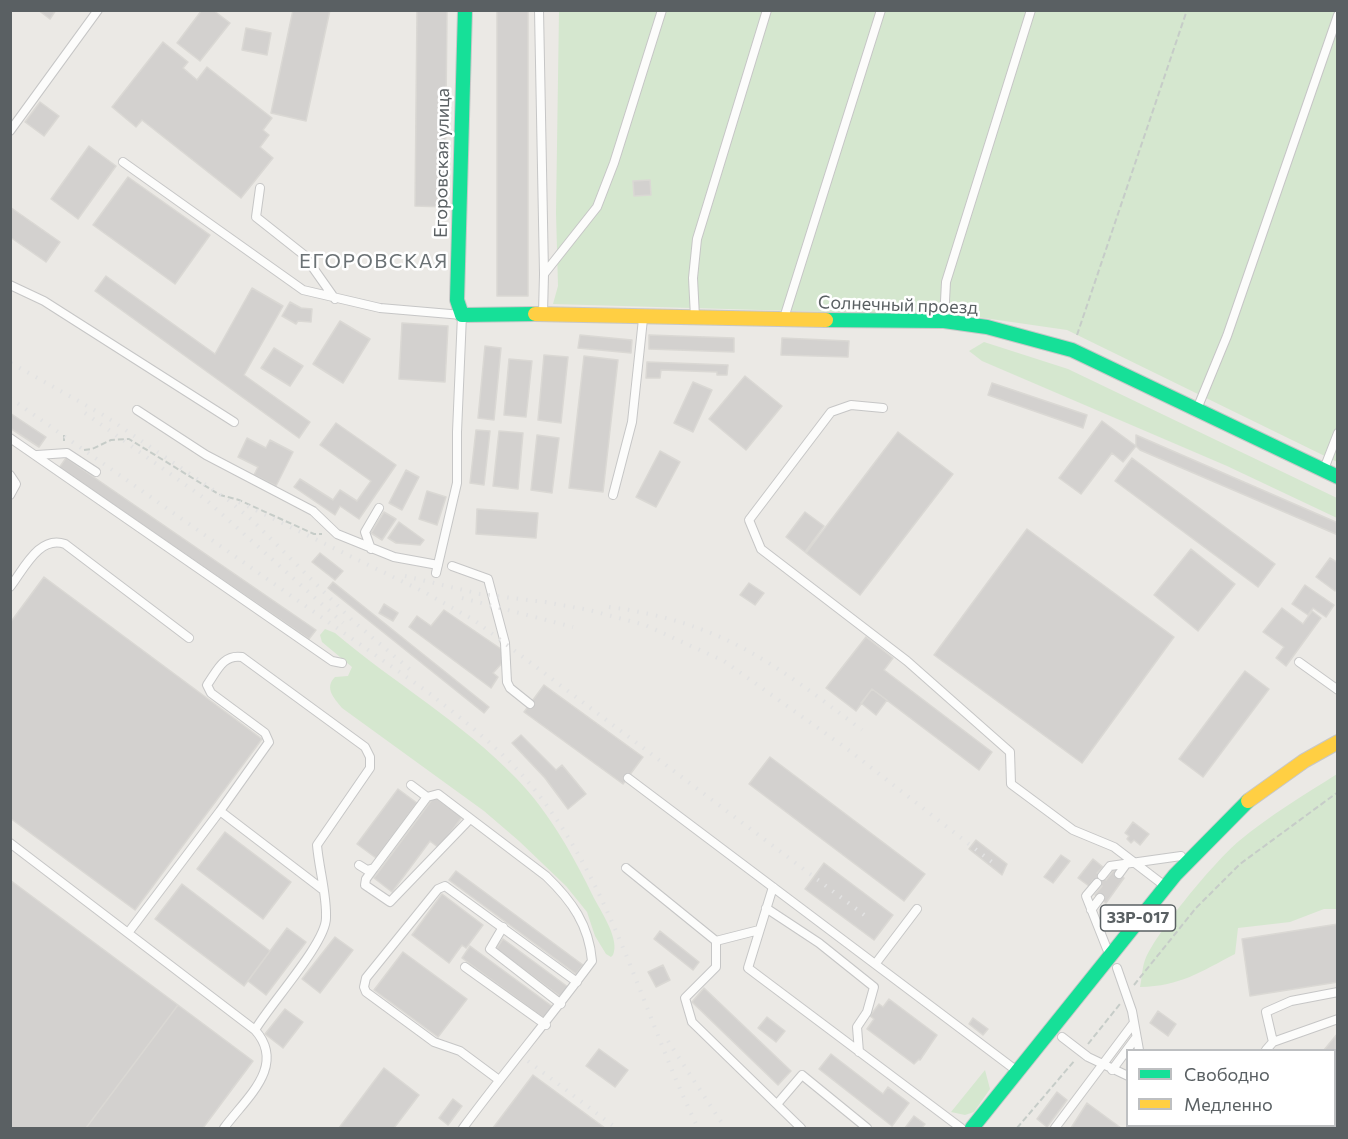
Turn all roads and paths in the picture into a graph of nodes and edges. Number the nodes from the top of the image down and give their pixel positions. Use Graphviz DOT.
graph roads {
  1 [pos="98,10"];
  2 [pos="465,10"];
  3 [pos="539,10"];
  4 [pos="662,10"];
  5 [pos="767,10"];
  6 [pos="881,10"];
  7 [pos="1031,10"];
  8 [pos="1187,10"];
  9 [pos="1338,15"];
  10 [pos="10,132"];
  11 [pos="123,162"];
  12 [pos="260,188"];
  13 [pos="544,274"];
  14 [pos="10,285"];
  15 [pos="335,299"];
  16 [pos="543,314"];
  17 [pos="462,315"];
  18 [pos="643,317"];
  19 [pos="695,319"];
  20 [pos="784,319"];
  21 [pos="944,321"];
  22 [pos="1072,350"];
  23 [pos="883,408"];
  24 [pos="1197,409"];
  25 [pos="137,410"];
  26 [pos="234,422"];
  27 [pos="1338,433"];
  28 [pos="10,438"];
  29 [pos="84,450"];
  30 [pos="35,455"];
  31 [pos="1324,470"];
  32 [pos="96,472"];
  33 [pos="10,475"];
  34 [pos="1338,477"];
  35 [pos="10,495"];
  36 [pos="613,495"];
  37 [pos="379,508"];
  38 [pos="337,534"];
  39 [pos="371,549"];
  40 [pos="452,567"];
  41 [pos="10,587"];
  42 [pos="189,638"];
  43 [pos="1299,662"];
  44 [pos="342,663"];
  45 [pos="1338,690"];
  46 [pos="530,704"];
  47 [pos="1338,742"];
  48 [pos="1338,759"];
  49 [pos="628,778"];
  50 [pos="411,785"];
  51 [pos="1338,792"];
  52 [pos="427,796"];
  53 [pos="220,811"];
  54 [pos="470,819"];
  55 [pos="10,843"];
  56 [pos="1191,854"];
  57 [pos="1130,863"];
  58 [pos="359,864"];
  59 [pos="374,868"];
  60 [pos="626,868"];
  61 [pos="1119,874"];
  62 [pos="773,886"];
  63 [pos="1165,886"];
  64 [pos="322,889"];
  65 [pos="1100,898"];
  66 [pos="766,908"];
  67 [pos="917,909"];
  68 [pos="1091,910"];
  69 [pos="503,927"];
  70 [pos="759,930"];
  71 [pos="128,933"];
  72 [pos="716,941"];
  73 [pos="1109,953"];
  74 [pos="876,963"];
  75 [pos="465,967"];
  76 [pos="1117,968"];
  77 [pos="577,982"];
  78 [pos="1338,992"];
  79 [pos="1126,995"];
  80 [pos="561,1004"];
  81 [pos="1338,1019"];
  82 [pos="1133,1024"];
  83 [pos="546,1025"];
  84 [pos="255,1030"];
  85 [pos="1062,1037"];
  86 [pos="1135,1039"];
  87 [pos="1273,1042"];
  88 [pos="1034,1049"];
  89 [pos="1128,1049"];
  90 [pos="1138,1049"];
  91 [pos="1267,1049"];
  92 [pos="1126,1051"];
  93 [pos="860,1052"];
  94 [pos="1082,1053"];
  95 [pos="1101,1065"];
  96 [pos="1017,1070"];
  97 [pos="1112,1070"];
  98 [pos="1126,1074"];
  99 [pos="499,1080"];
  100 [pos="778,1103"];
  101 [pos="224,1128"];
  102 [pos="463,1128"];
  103 [pos="801,1128"];
  104 [pos="867,1128"];
  105 [pos="961,1128"];
  106 [pos="972,1128"];
  107 [pos="1017,1128"];
  108 [pos="1055,1128"];
  1 -- 10 [label="lane"];
  2 -- 17 [label="main road, Егоровская улица"];
  3 -- 13 [label="lane"];
  4 -- 13 [label="lane"];
  5 -- 19 [label="lane"];
  6 -- 20 [label="lane"];
  7 -- 21 [label="lane"];
  8 -- 22 [label="path"];
  9 -- 24 [label="lane"];
  11 -- 15 [label="lane"];
  12 -- 15 [label="lane"];
  13 -- 16 [label="lane"];
  14 -- 26 [label="lane"];
  15 -- 17 [label="lane"];
  16 -- 17 [label="main road, Солнечный проезд"];
  16 -- 18 [label="main road, Солнечный проезд"];
  17 -- 39 [label="lane"];
  18 -- 19 [label="main road, Солнечный проезд"];
  18 -- 36 [label="lane"];
  19 -- 20 [label="main road, Солнечный проезд"];
  20 -- 21 [label="main road, Солнечный проезд"];
  21 -- 22 [label="main road, Солнечный проезд"];
  22 -- 24 [label="main road, Солнечный проезд"];
  23 -- 57 [label="lane"];
  24 -- 31 [label="main road, Солнечный проезд"];
  25 -- 38 [label="lane"];
  27 -- 31 [label="lane"];
  28 -- 30 [label="lane"];
  29 -- 38 [label="path"];
  30 -- 32 [label="lane"];
  30 -- 44 [label="lane"];
  31 -- 34 [label="main road, Солнечный проезд"];
  33 -- 35 [label="lane"];
  37 -- 39 [label="lane"];
  38 -- 39 [label="lane"];
  40 -- 46 [label="lane"];
  41 -- 42 [label="lane"];
  43 -- 45 [label="lane"];
  47 -- 56 [label="main road, 33Р-017"];
  48 -- 76 [label="main road, 33Р-017"];
  49 -- 62 [label="lane"];
  50 -- 52 [label="lane"];
  51 -- 79 [label="path"];
  52 -- 54 [label="lane"];
  52 -- 59 [label="lane"];
  53 -- 64 [label="lane"];
  53 -- 64 [label="lane"];
  53 -- 71 [label="lane"];
  54 -- 59 [label="lane"];
  54 -- 77 [label="lane"];
  55 -- 71 [label="lane"];
  56 -- 57 [label="lane"];
  56 -- 63 [label="main road, 33Р-017"];
  57 -- 61 [label="lane"];
  57 -- 63 [label="lane"];
  57 -- 68 [label="lane"];
  58 -- 59 [label="lane"];
  60 -- 72 [label="lane"];
  62 -- 66 [label="lane"];
  62 -- 74 [label="lane"];
  63 -- 73 [label="main road, 33Р-017"];
  64 -- 84 [label="lane"];
  65 -- 68 [label="lane"];
  66 -- 70 [label="lane"];
  66 -- 93 [label="lane"];
  67 -- 74 [label="lane"];
  68 -- 73 [label="lane"];
  69 -- 77 [label="lane"];
  69 -- 80 [label="lane"];
  69 -- 99 [label="lane"];
  70 -- 72 [label="lane"];
  70 -- 93 [label="lane"];
  71 -- 84 [label="lane"];
  72 -- 100 [label="lane"];
  73 -- 88 [label="main road, 33Р-017"];
  74 -- 96 [label="lane"];
  75 -- 83 [label="lane"];
  76 -- 79 [label="lane"];
  76 -- 85 [label="main road, 33Р-017"];
  77 -- 80 [label="lane"];
  78 -- 87 [label="lane"];
  79 -- 82 [label="lane"];
  79 -- 94 [label="path"];
  80 -- 83 [label="lane"];
  81 -- 87 [label="lane"];
  82 -- 86 [label="lane"];
  82 -- 95 [label="lane"];
  83 -- 99 [label="lane"];
  84 -- 101 [label="lane"];
  85 -- 88 [label="main road, 33Р-017"];
  85 -- 94 [label="lane"];
  86 -- 89 [label="lane"];
  86 -- 90 [label="lane"];
  87 -- 91 [label="lane"];
  88 -- 96 [label="main road, 33Р-017"];
  92 -- 97 [label="lane"];
  93 -- 105 [label="lane"];
  94 -- 95 [label="lane"];
  94 -- 107 [label="path"];
  95 -- 97 [label="lane"];
  95 -- 108 [label="lane"];
  96 -- 106 [label="main road, 33Р-017"];
  97 -- 98 [label="lane"];
  99 -- 102 [label="lane"];
  100 -- 103 [label="lane"];
  100 -- 104 [label="lane"];
}
